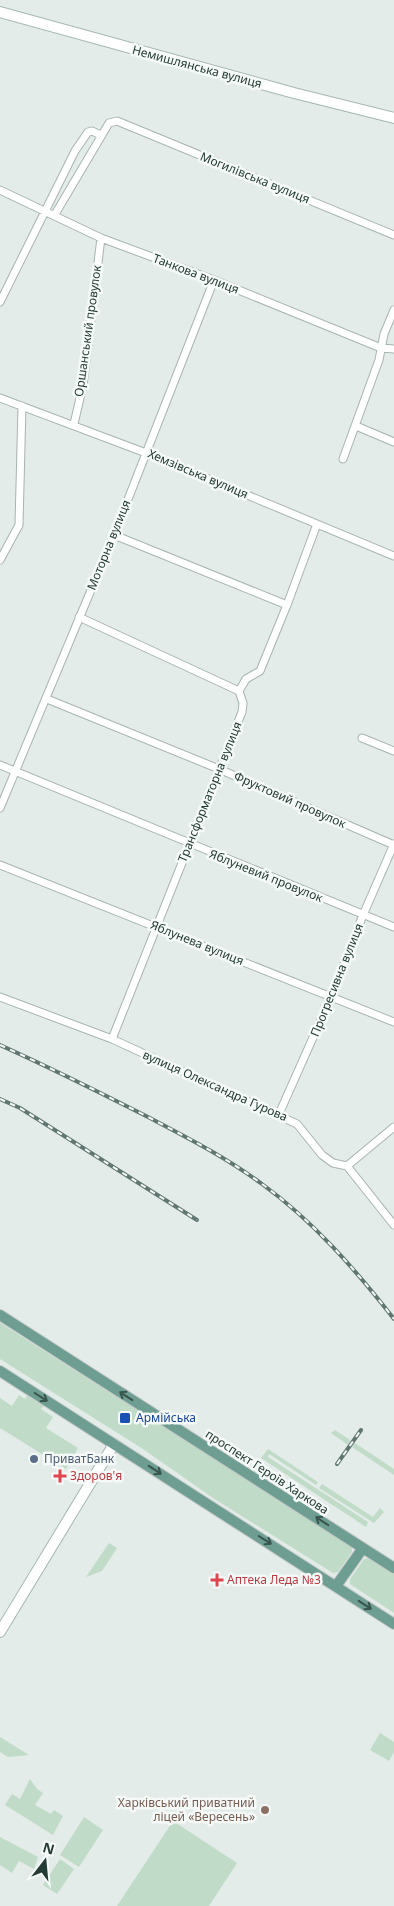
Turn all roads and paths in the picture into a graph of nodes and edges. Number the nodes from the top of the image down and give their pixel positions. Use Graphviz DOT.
graph roads {
  1 [pos="0,12"];
  2 [pos="394,118"];
  3 [pos="101,135"];
  4 [pos="0,190"];
  5 [pos="44,211"];
  6 [pos="54,216"];
  7 [pos="394,235"];
  8 [pos="101,238"];
  9 [pos="214,280"];
  10 [pos="0,302"];
  11 [pos="394,310"];
  12 [pos="381,348"];
  13 [pos="394,349"];
  14 [pos="0,398"];
  15 [pos="22,406"];
  16 [pos="74,424"];
  17 [pos="356,426"];
  18 [pos="394,442"];
  19 [pos="146,453"];
  20 [pos="343,459"];
  21 [pos="317,524"];
  22 [pos="114,535"];
  23 [pos="394,556"];
  24 [pos="0,560"];
  25 [pos="287,605"];
  26 [pos="79,617"];
  27 [pos="239,691"];
  28 [pos="47,699"];
  29 [pos="362,738"];
  30 [pos="394,751"];
  31 [pos="0,765"];
  32 [pos="219,769"];
  33 [pos="16,772"];
  34 [pos="0,808"];
  35 [pos="190,844"];
  36 [pos="394,845"];
  37 [pos="0,865"];
  38 [pos="363,915"];
  39 [pos="156,927"];
  40 [pos="394,928"];
  41 [pos="0,997"];
  42 [pos="331,997"];
  43 [pos="394,1022"];
  44 [pos="112,1039"];
  45 [pos="279,1114"];
  46 [pos="394,1127"];
  47 [pos="347,1166"];
  48 [pos="394,1225"];
  49 [pos="0,1315"];
  50 [pos="0,1371"];
  51 [pos="114,1444"];
  52 [pos="363,1548"];
  53 [pos="394,1568"];
  54 [pos="336,1586"];
  55 [pos="394,1624"];
  56 [pos="0,1632"];
  1 -- 2 [label="street, Немишлянська вулиця"];
  3 -- 5 [label="street"];
  3 -- 6 [label="street"];
  3 -- 7 [label="street, Могилівська вулиця"];
  4 -- 5 [label="street, Танкова вулиця"];
  5 -- 6 [label="street, Танкова вулиця"];
  5 -- 10 [label="street"];
  6 -- 8 [label="street, Танкова вулиця"];
  8 -- 9 [label="street, Танкова вулиця"];
  8 -- 16 [label="street, Оршанський провулок"];
  9 -- 12 [label="street, Танкова вулиця"];
  9 -- 19 [label="street, Моторна вулиця"];
  11 -- 12 [label="street"];
  12 -- 13 [label="street, Танкова вулиця"];
  12 -- 17 [label="street"];
  14 -- 15 [label="street, Хемзівська вулиця"];
  15 -- 16 [label="street, Хемзівська вулиця"];
  15 -- 24 [label="street"];
  16 -- 19 [label="street, Хемзівська вулиця"];
  17 -- 18 [label="street"];
  17 -- 20 [label="street"];
  19 -- 21 [label="street, Хемзівська вулиця"];
  19 -- 22 [label="street, Моторна вулиця"];
  21 -- 23 [label="street, Хемзівська вулиця"];
  21 -- 25 [label="street"];
  22 -- 25 [label="street"];
  22 -- 26 [label="street, Моторна вулиця"];
  25 -- 27 [label="street"];
  26 -- 27 [label="street"];
  26 -- 28 [label="street, Моторна вулиця"];
  27 -- 32 [label="street, Трансформаторна вулиця"];
  28 -- 32 [label="street, Фруктовий провулок"];
  28 -- 33 [label="street, Моторна вулиця"];
  29 -- 30 [label="street"];
  31 -- 33 [label="street, Яблуневий провулок"];
  32 -- 35 [label="street, Трансформаторна вулиця"];
  32 -- 36 [label="street, Фруктовий провулок"];
  33 -- 34 [label="street, Моторна вулиця"];
  33 -- 35 [label="street, Яблуневий провулок"];
  35 -- 38 [label="street, Яблуневий провулок"];
  35 -- 39 [label="street, Трансформаторна вулиця"];
  36 -- 38 [label="street, Прогресивна вулиця"];
  37 -- 39 [label="street, Яблунева вулиця"];
  38 -- 40 [label="street, Яблуневий провулок"];
  38 -- 42 [label="street, Прогресивна вулиця"];
  39 -- 42 [label="street, Яблунева вулиця"];
  39 -- 44 [label="street, Трансформаторна вулиця"];
  41 -- 44 [label="street, вулиця Олександра Гурова"];
  42 -- 43 [label="street, Яблунева вулиця"];
  42 -- 45 [label="street, Прогресивна вулиця"];
  44 -- 45 [label="street, вулиця Олександра Гурова"];
  45 -- 47 [label="street, вулиця Олександра Гурова"];
  46 -- 47 [label="street"];
  47 -- 48 [label="street, вулиця Олександра Гурова"];
  52 -- 49 [label="main road, проспект Героїв Харкова, one-way"];
  50 -- 51 [label="main road, one-way"];
  51 -- 54 [label="main road, one-way"];
  51 -- 56 [label="street"];
  52 -- 53 [label="main road, проспект Героїв Харкова"];
  52 -- 54 [label="main road"];
  54 -- 55 [label="main road, one-way"];
}
